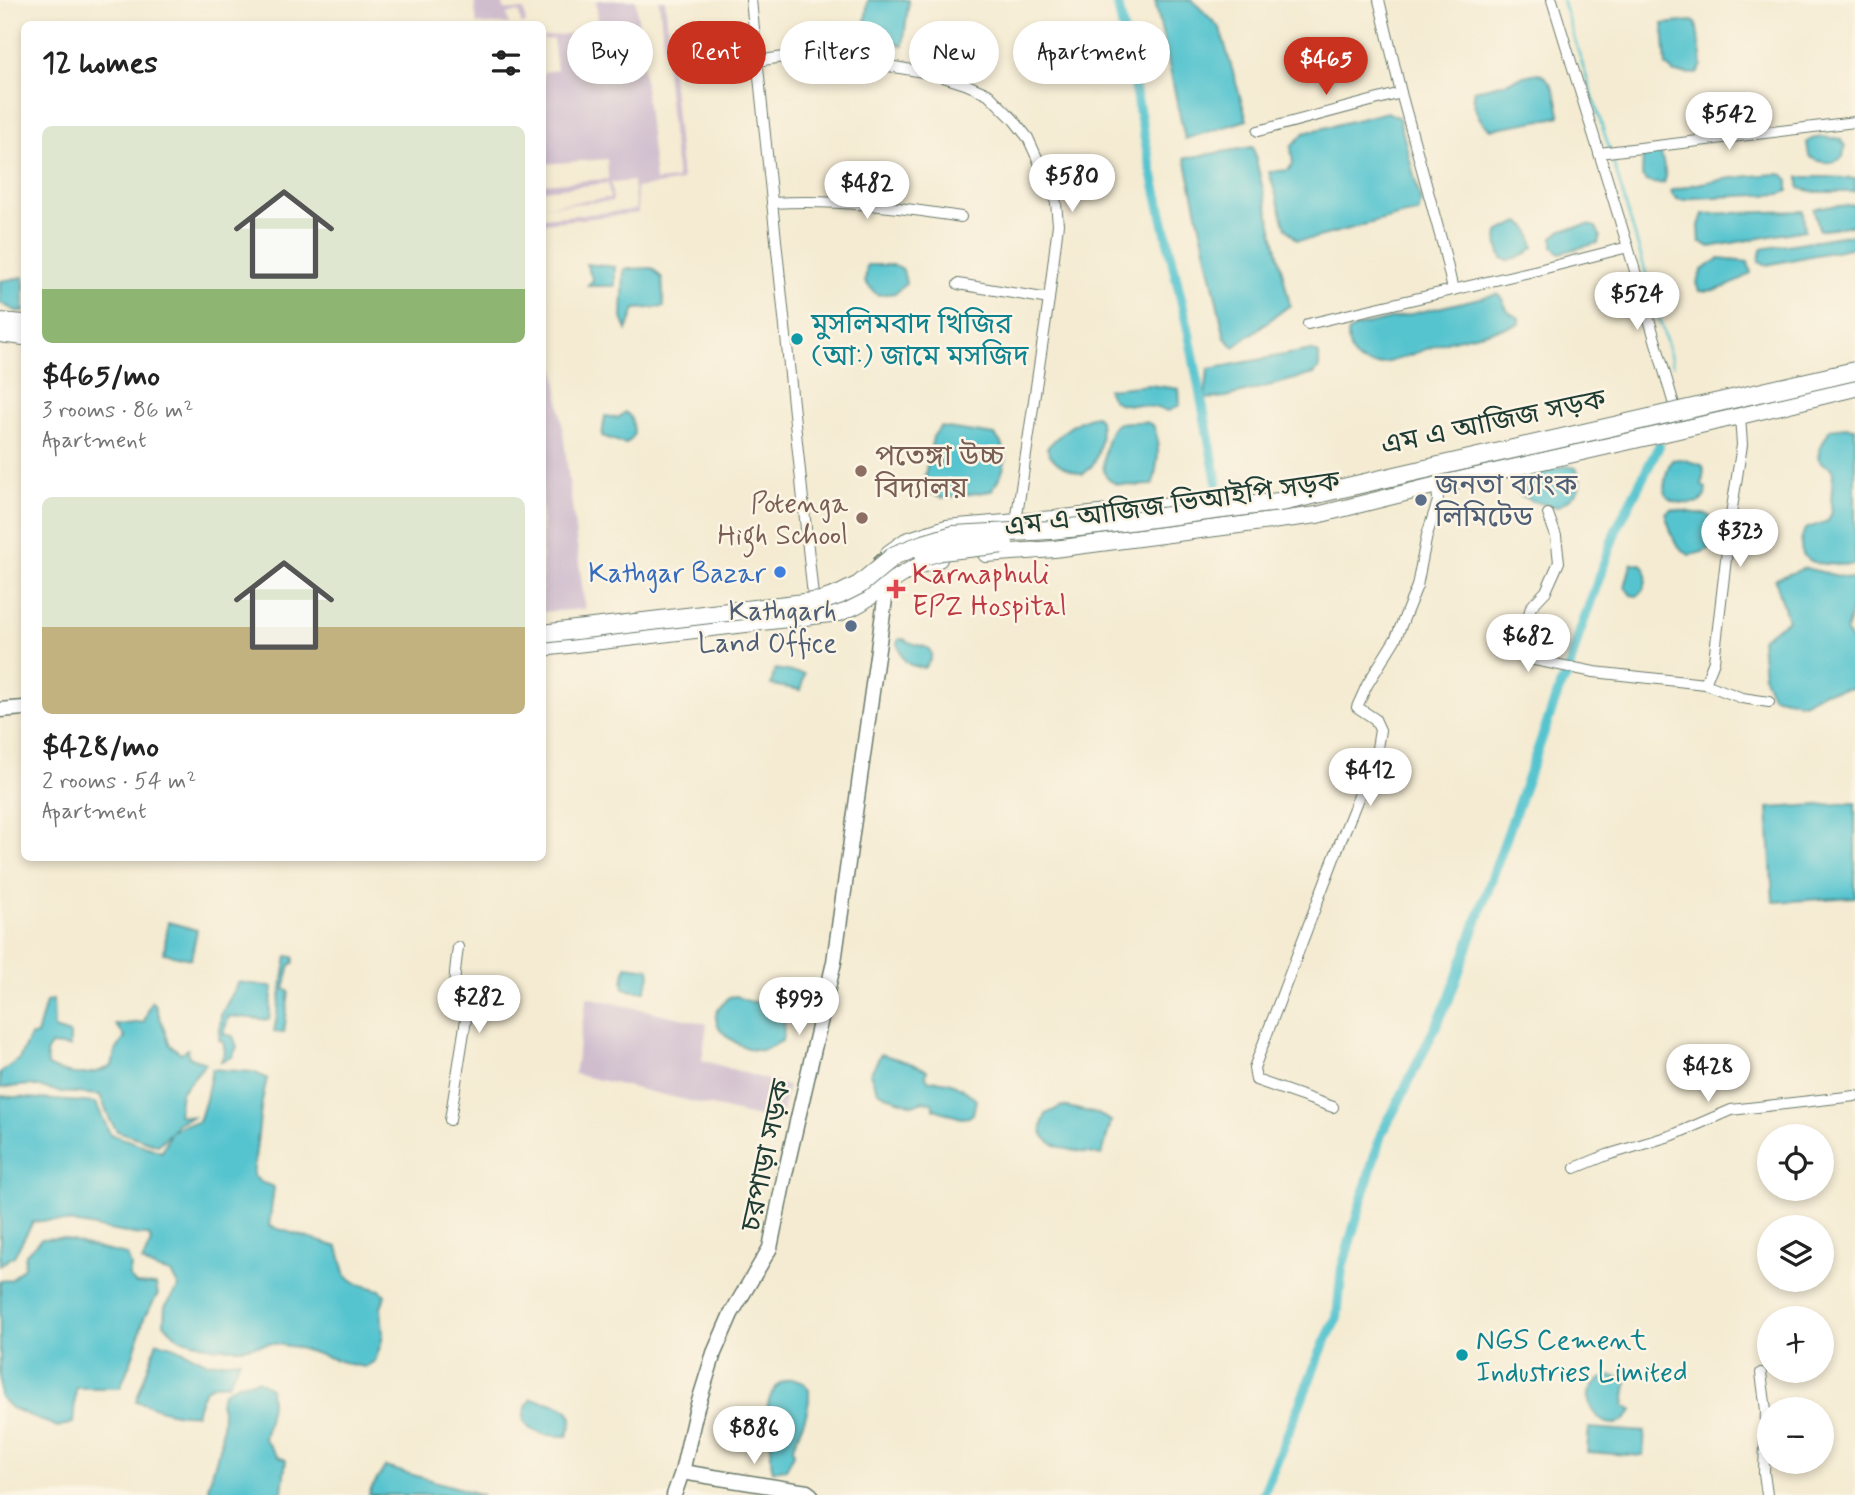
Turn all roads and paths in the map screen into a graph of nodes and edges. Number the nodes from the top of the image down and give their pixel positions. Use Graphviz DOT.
graph roads {
  1 [pos="751,0"];
  2 [pos="1379,0"];
  3 [pos="1552,0"];
  4 [pos="753,21"];
  5 [pos="766,60"];
  6 [pos="759,84"];
  7 [pos="1401,93"];
  8 [pos="1855,122"];
  9 [pos="1258,131"];
  10 [pos="1599,153"];
  11 [pos="772,203"];
  12 [pos="961,217"];
  13 [pos="1628,247"];
  14 [pos="958,284"];
  15 [pos="1453,290"];
  16 [pos="1049,299"];
  17 [pos="0,323"];
  18 [pos="1308,324"];
  19 [pos="21,326"];
  20 [pos="0,335"];
  21 [pos="21,338"];
  22 [pos="1855,368"];
  23 [pos="1855,381"];
  24 [pos="1855,388"];
  25 [pos="1675,408"];
  26 [pos="1741,416"];
  27 [pos="1437,485"];
  28 [pos="1548,513"];
  29 [pos="1016,522"];
  30 [pos="886,556"];
  31 [pos="887,585"];
  32 [pos="813,596"];
  33 [pos="546,628"];
  34 [pos="546,634"];
  35 [pos="546,645"];
  36 [pos="546,646"];
  37 [pos="1705,684"];
  38 [pos="1769,702"];
  39 [pos="21,708"];
  40 [pos="0,710"];
  41 [pos="458,947"];
  42 [pos="1855,1096"];
  43 [pos="1333,1107"];
  44 [pos="450,1120"];
  45 [pos="1575,1168"];
  46 [pos="1762,1383"];
  47 [pos="682,1472"];
  48 [pos="674,1495"];
  49 [pos="811,1495"];
  50 [pos="1767,1495"];
  1 -- 4 [label="street"];
  2 -- 7 [label="street"];
  3 -- 10 [label="street"];
  5 -- 16 [label="street"];
  6 -- 11 [label="street"];
  7 -- 9 [label="street"];
  7 -- 15 [label="street"];
  8 -- 10 [label="street"];
  10 -- 13 [label="street"];
  11 -- 12 [label="street"];
  11 -- 32 [label="street"];
  13 -- 15 [label="street"];
  13 -- 25 [label="street"];
  14 -- 16 [label="street"];
  15 -- 18 [label="street"];
  16 -- 29 [label="street"];
  17 -- 19 [label="highway"];
  20 -- 21 [label="highway"];
  22 -- 25 [label="main road, এম এ আজিজ সড়ক"];
  22 -- 34 [label="highway, bridge"];
  23 -- 35 [label="highway, bridge"];
  24 -- 26 [label="main road, এম এ আজিজ ভিআইপি সড়ক"];
  25 -- 29 [label="main road, এম এ আজিজ সড়ক"];
  26 -- 27 [label="main road, এম এ আজিজ ভিআইপি সড়ক"];
  26 -- 37 [label="street"];
  27 -- 31 [label="main road, এম এ আজিজ ভিআইপি সড়ক"];
  27 -- 43 [label="street"];
  28 -- 37 [label="street"];
  29 -- 30 [label="main road, এম এ আজিজ সড়ক"];
  30 -- 31 [label="street, চরপাড়া সড়ক"];
  30 -- 32 [label="main road"];
  31 -- 36 [label="main road, এম এ আজিজ ভিআইপি সড়ক"];
  31 -- 47 [label="street, চরপাড়া সড়ক"];
  32 -- 33 [label="main road"];
  37 -- 38 [label="street"];
  39 -- 40 [label="street"];
  41 -- 44 [label="street"];
  42 -- 45 [label="street"];
  46 -- 50 [label="street"];
  47 -- 48 [label="street, চরপাড়া সড়ক"];
  47 -- 49 [label="street"];
}
